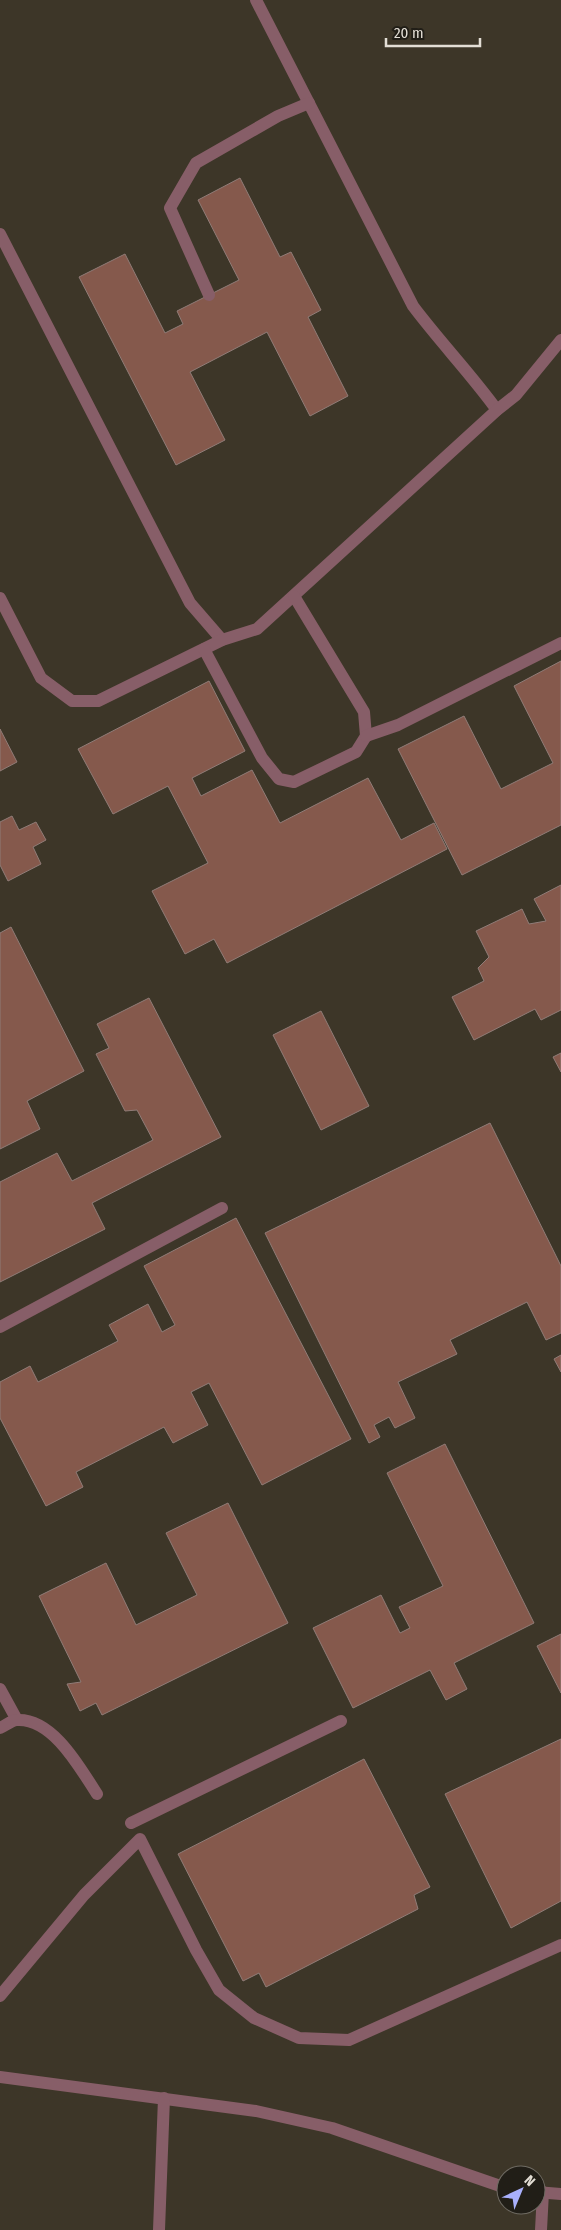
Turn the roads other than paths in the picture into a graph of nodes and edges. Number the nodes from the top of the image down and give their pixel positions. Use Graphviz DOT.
graph roads {
  1 [pos="256,0"];
  2 [pos="309,103"];
  3 [pos="0,234"];
  4 [pos="209,295"];
  5 [pos="561,340"];
  6 [pos="497,410"];
  7 [pos="294,596"];
  8 [pos="0,598"];
  9 [pos="222,640"];
  10 [pos="561,643"];
  11 [pos="204,648"];
  12 [pos="366,736"];
  13 [pos="222,1208"];
  14 [pos="0,1327"];
  15 [pos="0,1689"];
  16 [pos="16,1720"];
  17 [pos="341,1721"];
  18 [pos="0,1728"];
  19 [pos="96,1794"];
  20 [pos="131,1823"];
  21 [pos="561,1945"];
  22 [pos="0,1996"];
  23 [pos="0,2076"];
  24 [pos="164,2098"];
  25 [pos="496,2185"];
  26 [pos="546,2193"];
  27 [pos="561,2194"];
  28 [pos="540,2215"];
  29 [pos="159,2230"];
  30 [pos="541,2230"];
  1 -- 2 [label="lane"];
  2 -- 4 [label="lane"];
  2 -- 6 [label="lane"];
  3 -- 9 [label="lane"];
  5 -- 6 [label="lane"];
  6 -- 7 [label="lane"];
  7 -- 9 [label="lane"];
  7 -- 12 [label="lane"];
  8 -- 11 [label="lane"];
  9 -- 11 [label="lane"];
  10 -- 12 [label="lane"];
  11 -- 12 [label="lane"];
  13 -- 14 [label="lane"];
  15 -- 16 [label="lane"];
  16 -- 18 [label="lane"];
  16 -- 19 [label="lane"];
  17 -- 20 [label="lane"];
  21 -- 22 [label="lane"];
  23 -- 24 [label="lane"];
  24 -- 25 [label="lane"];
  24 -- 29 [label="lane"];
  26 -- 27 [label="lane"];
  28 -- 30 [label="lane"];
}
